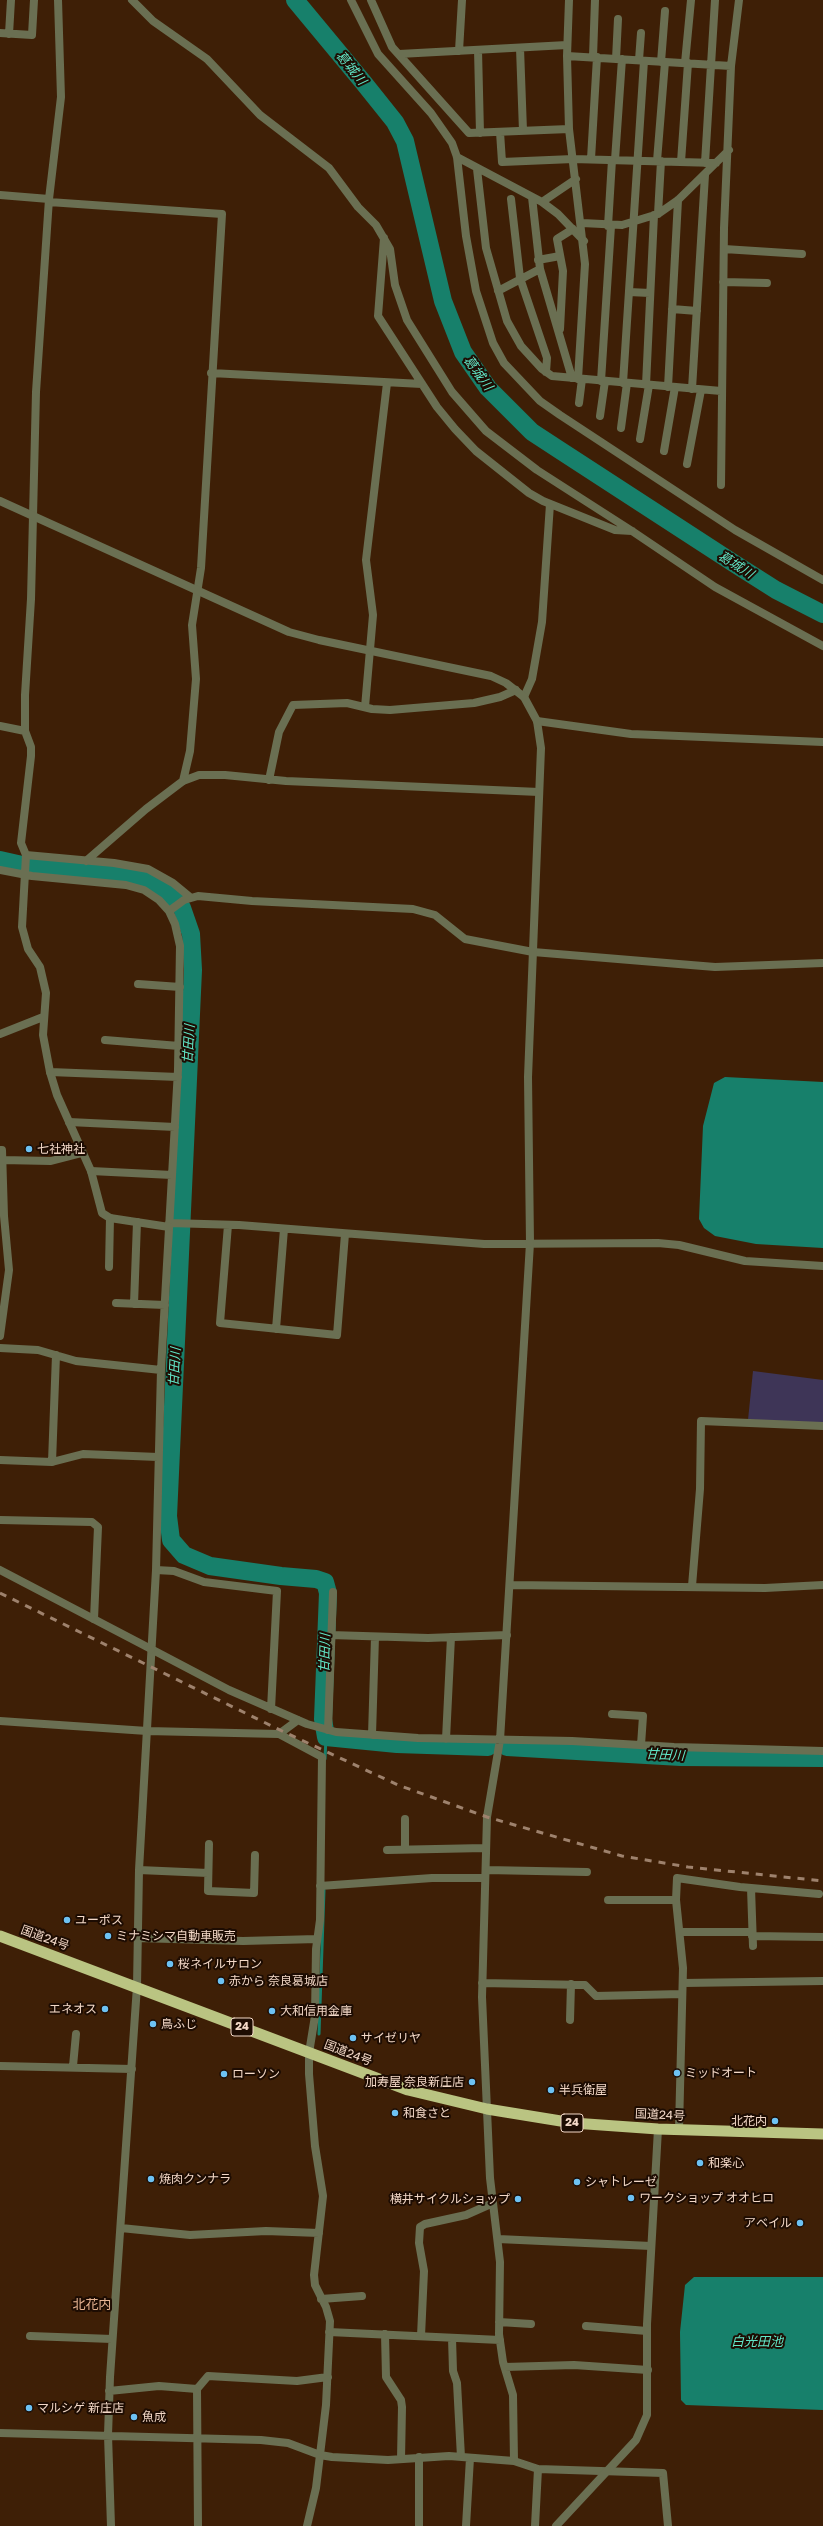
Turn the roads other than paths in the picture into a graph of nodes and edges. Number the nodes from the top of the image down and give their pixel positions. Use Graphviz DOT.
graph roads {
  1 [pos="11,0"];
  2 [pos="34,0"];
  3 [pos="58,0"];
  4 [pos="132,0"];
  5 [pos="351,0"];
  6 [pos="370,0"];
  7 [pos="462,0"];
  8 [pos="569,0"];
  9 [pos="595,0"];
  10 [pos="691,0"];
  11 [pos="715,0"];
  12 [pos="739,0"];
  13 [pos="665,11"];
  14 [pos="618,19"];
  15 [pos="0,33"];
  16 [pos="641,33"];
  17 [pos="9,34"];
  18 [pos="567,46"];
  19 [pos="520,48"];
  20 [pos="478,50"];
  21 [pos="459,51"];
  22 [pos="399,54"];
  23 [pos="567,56"];
  24 [pos="595,57"];
  25 [pos="619,59"];
  26 [pos="642,60"];
  27 [pos="663,62"];
  28 [pos="687,63"];
  29 [pos="709,65"];
  30 [pos="731,66"];
  31 [pos="569,129"];
  32 [pos="523,131"];
  33 [pos="500,132"];
  34 [pos="480,133"];
  35 [pos="729,150"];
  36 [pos="457,157"];
  37 [pos="573,158"];
  38 [pos="591,159"];
  39 [pos="614,160"];
  40 [pos="637,161"];
  41 [pos="659,161"];
  42 [pos="682,162"];
  43 [pos="705,163"];
  44 [pos="716,163"];
  45 [pos="477,169"];
  46 [pos="705,175"];
  47 [pos="576,179"];
  48 [pos="0,195"];
  49 [pos="532,197"];
  50 [pos="512,199"];
  51 [pos="49,200"];
  52 [pos="678,200"];
  53 [pos="542,202"];
  54 [pos="656,215"];
  55 [pos="582,223"];
  56 [pos="633,223"];
  57 [pos="610,226"];
  58 [pos="573,229"];
  59 [pos="384,235"];
  60 [pos="584,241"];
  61 [pos="724,249"];
  62 [pos="802,254"];
  63 [pos="560,256"];
  64 [pos="538,260"];
  65 [pos="540,269"];
  66 [pos="520,278"];
  67 [pos="723,282"];
  68 [pos="767,283"];
  69 [pos="498,291"];
  70 [pos="629,292"];
  71 [pos="650,293"];
  72 [pos="672,309"];
  73 [pos="697,311"];
  74 [pos="559,335"];
  75 [pos="546,372"];
  76 [pos="211,374"];
  77 [pos="577,379"];
  78 [pos="603,381"];
  79 [pos="387,383"];
  80 [pos="625,383"];
  81 [pos="422,384"];
  82 [pos="647,385"];
  83 [pos="672,387"];
  84 [pos="692,389"];
  85 [pos="701,390"];
  86 [pos="721,391"];
  87 [pos="579,404"];
  88 [pos="600,416"];
  89 [pos="621,428"];
  90 [pos="640,439"];
  91 [pos="664,452"];
  92 [pos="687,464"];
  93 [pos="721,485"];
  94 [pos="0,501"];
  95 [pos="550,504"];
  96 [pos="33,516"];
  97 [pos="632,531"];
  98 [pos="823,580"];
  99 [pos="198,592"];
  100 [pos="823,646"];
  101 [pos="370,651"];
  102 [pos="516,690"];
  103 [pos="524,697"];
  104 [pos="365,708"];
  105 [pos="537,721"];
  106 [pos="0,726"];
  107 [pos="25,731"];
  108 [pos="823,742"];
  109 [pos="269,780"];
  110 [pos="183,781"];
  111 [pos="539,792"];
  112 [pos="26,857"];
  113 [pos="86,861"];
  114 [pos="0,870"];
  115 [pos="24,873"];
  116 [pos="187,899"];
  117 [pos="171,909"];
  118 [pos="533,952"];
  119 [pos="823,963"];
  120 [pos="138,984"];
  121 [pos="180,987"];
  122 [pos="43,1017"];
  123 [pos="0,1034"];
  124 [pos="105,1040"];
  125 [pos="179,1046"];
  126 [pos="50,1072"];
  127 [pos="178,1077"];
  128 [pos="69,1122"];
  129 [pos="175,1127"];
  130 [pos="0,1150"];
  131 [pos="82,1153"];
  132 [pos="2,1160"];
  133 [pos="91,1172"];
  134 [pos="172,1175"];
  135 [pos="110,1218"];
  136 [pos="137,1222"];
  137 [pos="170,1225"];
  138 [pos="228,1225"];
  139 [pos="284,1229"];
  140 [pos="345,1234"];
  141 [pos="530,1243"];
  142 [pos="823,1266"];
  143 [pos="109,1267"];
  144 [pos="116,1303"];
  145 [pos="134,1304"];
  146 [pos="165,1305"];
  147 [pos="276,1329"];
  148 [pos="0,1336"];
  149 [pos="0,1348"];
  150 [pos="56,1355"];
  151 [pos="161,1370"];
  152 [pos="823,1426"];
  153 [pos="158,1457"];
  154 [pos="0,1460"];
  155 [pos="52,1462"];
  156 [pos="0,1520"];
  157 [pos="0,1570"];
  158 [pos="156,1570"];
  159 [pos="510,1585"];
  160 [pos="823,1585"];
  161 [pos="692,1586"];
  162 [pos="333,1592"];
  163 [pos="94,1619"];
  164 [pos="330,1635"];
  165 [pos="507,1635"];
  166 [pos="375,1637"];
  167 [pos="451,1637"];
  168 [pos="151,1649"];
  169 [pos="272,1709"];
  170 [pos="612,1714"];
  171 [pos="298,1720"];
  172 [pos="0,1721"];
  173 [pos="328,1730"];
  174 [pos="147,1731"];
  175 [pos="279,1734"];
  176 [pos="372,1735"];
  177 [pos="446,1739"];
  178 [pos="500,1740"];
  179 [pos="641,1745"];
  180 [pos="823,1751"];
  181 [pos="405,1819"];
  182 [pos="209,1844"];
  183 [pos="485,1848"];
  184 [pos="387,1850"];
  185 [pos="405,1850"];
  186 [pos="255,1855"];
  187 [pos="139,1870"];
  188 [pos="587,1872"];
  189 [pos="208,1873"];
  190 [pos="485,1874"];
  191 [pos="324,1886"];
  192 [pos="751,1888"];
  193 [pos="819,1894"];
  194 [pos="608,1900"];
  195 [pos="676,1900"];
  196 [pos="680,1932"];
  197 [pos="752,1934"];
  198 [pos="0,1936"];
  199 [pos="823,1937"];
  200 [pos="138,1938"];
  201 [pos="317,1939"];
  202 [pos="753,1946"];
  203 [pos="823,1981"];
  204 [pos="482,1983"];
  205 [pos="683,1983"];
  206 [pos="571,1984"];
  207 [pos="137,1986"];
  208 [pos="682,1994"];
  209 [pos="570,2020"];
  210 [pos="76,2034"];
  211 [pos="309,2053"];
  212 [pos="0,2066"];
  213 [pos="73,2066"];
  214 [pos="132,2069"];
  215 [pos="487,2109"];
  216 [pos="658,2129"];
  217 [pos="679,2129"];
  218 [pos="823,2134"];
  219 [pos="493,2203"];
  220 [pos="121,2228"];
  221 [pos="319,2233"];
  222 [pos="498,2239"];
  223 [pos="651,2246"];
  224 [pos="362,2296"];
  225 [pos="321,2299"];
  226 [pos="499,2322"];
  227 [pos="531,2324"];
  228 [pos="586,2326"];
  229 [pos="647,2331"];
  230 [pos="329,2332"];
  231 [pos="385,2334"];
  232 [pos="30,2336"];
  233 [pos="421,2336"];
  234 [pos="452,2338"];
  235 [pos="112,2339"];
  236 [pos="500,2340"];
  237 [pos="505,2367"];
  238 [pos="648,2370"];
  239 [pos="328,2378"];
  240 [pos="197,2389"];
  241 [pos="109,2391"];
  242 [pos="0,2433"];
  243 [pos="108,2435"];
  244 [pos="197,2438"];
  245 [pos="320,2455"];
  246 [pos="419,2457"];
  247 [pos="466,2458"];
  248 [pos="401,2459"];
  249 [pos="514,2461"];
  250 [pos="538,2469"];
  251 [pos="608,2470"];
  252 [pos="111,2526"];
  253 [pos="198,2526"];
  254 [pos="307,2526"];
  255 [pos="419,2526"];
  256 [pos="466,2526"];
  257 [pos="535,2526"];
  258 [pos="556,2526"];
  259 [pos="668,2526"];
  1 -- 17 [label="street"];
  2 -- 17 [label="street"];
  3 -- 51 [label="street"];
  4 -- 59 [label="street"];
  5 -- 36 [label="street"];
  6 -- 22 [label="street"];
  7 -- 21 [label="street"];
  8 -- 18 [label="street"];
  9 -- 24 [label="street"];
  10 -- 28 [label="street"];
  11 -- 29 [label="street"];
  12 -- 30 [label="street"];
  13 -- 27 [label="street"];
  14 -- 25 [label="street"];
  15 -- 17 [label="street"];
  16 -- 26 [label="street"];
  18 -- 19 [label="street"];
  18 -- 23 [label="street"];
  19 -- 20 [label="street"];
  19 -- 32 [label="street"];
  20 -- 21 [label="street"];
  20 -- 34 [label="street"];
  21 -- 22 [label="street"];
  22 -- 34 [label="street"];
  23 -- 24 [label="street"];
  23 -- 31 [label="street"];
  24 -- 25 [label="street"];
  24 -- 38 [label="street"];
  25 -- 26 [label="street"];
  25 -- 39 [label="street"];
  26 -- 27 [label="street"];
  26 -- 40 [label="street"];
  27 -- 28 [label="street"];
  27 -- 41 [label="street"];
  28 -- 29 [label="street"];
  28 -- 42 [label="street"];
  29 -- 30 [label="street"];
  29 -- 43 [label="street"];
  30 -- 35 [label="street"];
  31 -- 32 [label="street"];
  31 -- 37 [label="street"];
  32 -- 33 [label="street"];
  33 -- 34 [label="street"];
  33 -- 37 [label="street"];
  35 -- 44 [label="street"];
  35 -- 61 [label="street"];
  36 -- 45 [label="street"];
  36 -- 98 [label="street"];
  37 -- 38 [label="street"];
  37 -- 47 [label="street"];
  38 -- 39 [label="street"];
  39 -- 40 [label="street"];
  39 -- 57 [label="street"];
  40 -- 41 [label="street"];
  40 -- 56 [label="street"];
  41 -- 42 [label="street"];
  41 -- 54 [label="street"];
  42 -- 43 [label="street"];
  43 -- 44 [label="street"];
  44 -- 46 [label="street"];
  45 -- 49 [label="street"];
  45 -- 69 [label="street"];
  46 -- 52 [label="street"];
  46 -- 73 [label="street"];
  47 -- 53 [label="street"];
  47 -- 55 [label="street"];
  48 -- 51 [label="street"];
  49 -- 53 [label="street"];
  49 -- 64 [label="street"];
  50 -- 66 [label="street"];
  51 -- 76 [label="street"];
  51 -- 96 [label="street"];
  52 -- 54 [label="street"];
  52 -- 72 [label="street"];
  53 -- 58 [label="street"];
  54 -- 56 [label="street"];
  54 -- 71 [label="street"];
  55 -- 57 [label="street"];
  55 -- 60 [label="street"];
  56 -- 57 [label="street"];
  56 -- 70 [label="street"];
  57 -- 78 [label="street"];
  58 -- 60 [label="street"];
  58 -- 63 [label="street"];
  59 -- 81 [label="street"];
  59 -- 97 [label="street"];
  60 -- 77 [label="street"];
  61 -- 62 [label="street"];
  61 -- 67 [label="street"];
  63 -- 64 [label="street"];
  63 -- 74 [label="street"];
  64 -- 65 [label="street"];
  65 -- 66 [label="street"];
  65 -- 74 [label="street"];
  66 -- 69 [label="street"];
  66 -- 75 [label="street"];
  67 -- 68 [label="street"];
  67 -- 86 [label="street"];
  69 -- 75 [label="street"];
  70 -- 71 [label="street"];
  70 -- 80 [label="street"];
  71 -- 82 [label="street"];
  72 -- 73 [label="street"];
  72 -- 83 [label="street"];
  73 -- 84 [label="street"];
  74 -- 77 [label="street"];
  75 -- 77 [label="street"];
  76 -- 79 [label="street"];
  76 -- 99 [label="street"];
  77 -- 78 [label="street"];
  77 -- 87 [label="street"];
  78 -- 80 [label="street"];
  78 -- 88 [label="street"];
  79 -- 81 [label="street"];
  79 -- 101 [label="street"];
  80 -- 82 [label="street"];
  80 -- 89 [label="street"];
  81 -- 95 [label="street"];
  82 -- 83 [label="street"];
  82 -- 90 [label="street"];
  83 -- 84 [label="street"];
  83 -- 91 [label="street"];
  84 -- 85 [label="street"];
  85 -- 86 [label="street"];
  85 -- 92 [label="street"];
  86 -- 93 [label="street"];
  94 -- 96 [label="street"];
  95 -- 97 [label="street"];
  95 -- 103 [label="street"];
  96 -- 99 [label="street"];
  96 -- 107 [label="street"];
  97 -- 100 [label="street"];
  99 -- 101 [label="street"];
  99 -- 110 [label="street"];
  101 -- 102 [label="street"];
  101 -- 104 [label="street"];
  102 -- 103 [label="street"];
  102 -- 104 [label="street"];
  103 -- 105 [label="street"];
  104 -- 109 [label="street"];
  105 -- 108 [label="street"];
  105 -- 111 [label="street"];
  106 -- 107 [label="street"];
  107 -- 112 [label="street"];
  109 -- 110 [label="street"];
  109 -- 111 [label="street"];
  110 -- 113 [label="street"];
  111 -- 118 [label="street"];
  112 -- 113 [label="street"];
  112 -- 115 [label="street"];
  113 -- 116 [label="street"];
  114 -- 115 [label="street"];
  115 -- 117 [label="street"];
  115 -- 122 [label="street"];
  116 -- 117 [label="street"];
  116 -- 118 [label="street"];
  117 -- 121 [label="street"];
  118 -- 119 [label="street"];
  118 -- 141 [label="street"];
  120 -- 121 [label="street"];
  121 -- 125 [label="street"];
  122 -- 123 [label="street"];
  122 -- 126 [label="street"];
  124 -- 125 [label="street"];
  125 -- 127 [label="street"];
  126 -- 127 [label="street"];
  126 -- 128 [label="street"];
  127 -- 129 [label="street"];
  128 -- 129 [label="street"];
  128 -- 131 [label="street"];
  129 -- 134 [label="street"];
  130 -- 132 [label="street"];
  131 -- 132 [label="street"];
  131 -- 133 [label="street"];
  132 -- 148 [label="street"];
  133 -- 134 [label="street"];
  133 -- 135 [label="street"];
  134 -- 137 [label="street"];
  135 -- 136 [label="street"];
  135 -- 143 [label="street"];
  136 -- 137 [label="street"];
  136 -- 145 [label="street"];
  137 -- 138 [label="street"];
  137 -- 146 [label="street"];
  138 -- 139 [label="street"];
  138 -- 147 [label="street"];
  139 -- 140 [label="street"];
  139 -- 147 [label="street"];
  140 -- 141 [label="street"];
  140 -- 147 [label="street"];
  141 -- 142 [label="street"];
  141 -- 159 [label="street"];
  144 -- 145 [label="street"];
  145 -- 146 [label="street"];
  146 -- 151 [label="street"];
  149 -- 150 [label="street"];
  150 -- 151 [label="street"];
  150 -- 155 [label="street"];
  151 -- 153 [label="street"];
  152 -- 161 [label="street"];
  153 -- 155 [label="street"];
  153 -- 158 [label="street"];
  154 -- 155 [label="street"];
  156 -- 163 [label="street"];
  157 -- 163 [label="street"];
  158 -- 168 [label="street"];
  158 -- 169 [label="street"];
  159 -- 161 [label="street"];
  159 -- 165 [label="street"];
  160 -- 161 [label="street"];
  162 -- 164 [label="street"];
  163 -- 168 [label="street"];
  164 -- 166 [label="street"];
  164 -- 173 [label="street"];
  165 -- 167 [label="street"];
  165 -- 178 [label="street"];
  166 -- 167 [label="street"];
  166 -- 176 [label="street"];
  167 -- 177 [label="street"];
  168 -- 169 [label="street"];
  168 -- 174 [label="street"];
  169 -- 171 [label="street"];
  170 -- 179 [label="street"];
  171 -- 173 [label="street"];
  171 -- 175 [label="street"];
  172 -- 174 [label="street"];
  173 -- 176 [label="street"];
  174 -- 175 [label="street"];
  174 -- 187 [label="street"];
  175 -- 191 [label="street"];
  176 -- 177 [label="street"];
  177 -- 178 [label="street"];
  178 -- 179 [label="street"];
  178 -- 183 [label="street"];
  179 -- 180 [label="street"];
  181 -- 185 [label="street"];
  182 -- 189 [label="street"];
  183 -- 185 [label="street"];
  183 -- 190 [label="street"];
  184 -- 185 [label="street"];
  186 -- 189 [label="street"];
  187 -- 189 [label="street"];
  187 -- 200 [label="street"];
  188 -- 190 [label="street"];
  190 -- 191 [label="street"];
  190 -- 204 [label="street"];
  191 -- 201 [label="street"];
  192 -- 193 [label="street"];
  192 -- 195 [label="street"];
  192 -- 197 [label="street"];
  194 -- 195 [label="street"];
  195 -- 196 [label="street"];
  196 -- 197 [label="street"];
  196 -- 205 [label="street"];
  197 -- 199 [label="street"];
  197 -- 202 [label="street"];
  198 -- 207 [label="highway, 国道24号 / 24"];
  200 -- 201 [label="street"];
  200 -- 207 [label="street"];
  201 -- 211 [label="street"];
  203 -- 205 [label="street"];
  204 -- 206 [label="street"];
  204 -- 215 [label="street"];
  205 -- 208 [label="street"];
  206 -- 208 [label="street"];
  206 -- 209 [label="street"];
  207 -- 211 [label="highway, 国道24号 / 24"];
  207 -- 214 [label="street"];
  208 -- 217 [label="street"];
  210 -- 213 [label="street"];
  211 -- 215 [label="highway, 国道24号 / 24"];
  211 -- 221 [label="street"];
  212 -- 213 [label="street"];
  213 -- 214 [label="street"];
  214 -- 220 [label="street"];
  215 -- 216 [label="highway, 国道24号 / 24"];
  215 -- 219 [label="street"];
  216 -- 217 [label="highway, 国道24号 / 24"];
  216 -- 223 [label="street"];
  217 -- 218 [label="highway, 国道24号 / 24"];
  219 -- 222 [label="street"];
  219 -- 233 [label="street"];
  220 -- 221 [label="street"];
  220 -- 235 [label="street"];
  221 -- 225 [label="street"];
  222 -- 223 [label="street"];
  222 -- 226 [label="street"];
  223 -- 229 [label="street"];
  224 -- 225 [label="street"];
  225 -- 230 [label="street"];
  226 -- 227 [label="street"];
  226 -- 236 [label="street"];
  228 -- 229 [label="street"];
  229 -- 238 [label="street"];
  230 -- 231 [label="street"];
  230 -- 239 [label="street"];
  231 -- 233 [label="street"];
  231 -- 248 [label="street"];
  232 -- 235 [label="street"];
  233 -- 234 [label="street"];
  234 -- 236 [label="street"];
  234 -- 247 [label="street"];
  235 -- 241 [label="street"];
  236 -- 237 [label="street"];
  237 -- 238 [label="street"];
  237 -- 249 [label="street"];
  238 -- 251 [label="street"];
  239 -- 240 [label="street"];
  239 -- 245 [label="street"];
  240 -- 241 [label="street"];
  240 -- 244 [label="street"];
  241 -- 243 [label="street"];
  242 -- 243 [label="street"];
  243 -- 244 [label="street"];
  243 -- 252 [label="street"];
  244 -- 245 [label="street"];
  244 -- 253 [label="street"];
  245 -- 248 [label="street"];
  245 -- 254 [label="street"];
  246 -- 247 [label="street"];
  246 -- 248 [label="street"];
  246 -- 255 [label="street"];
  247 -- 249 [label="street"];
  247 -- 256 [label="street"];
  249 -- 250 [label="street"];
  250 -- 251 [label="street"];
  250 -- 257 [label="street"];
  251 -- 258 [label="street"];
  251 -- 259 [label="street"];
}
